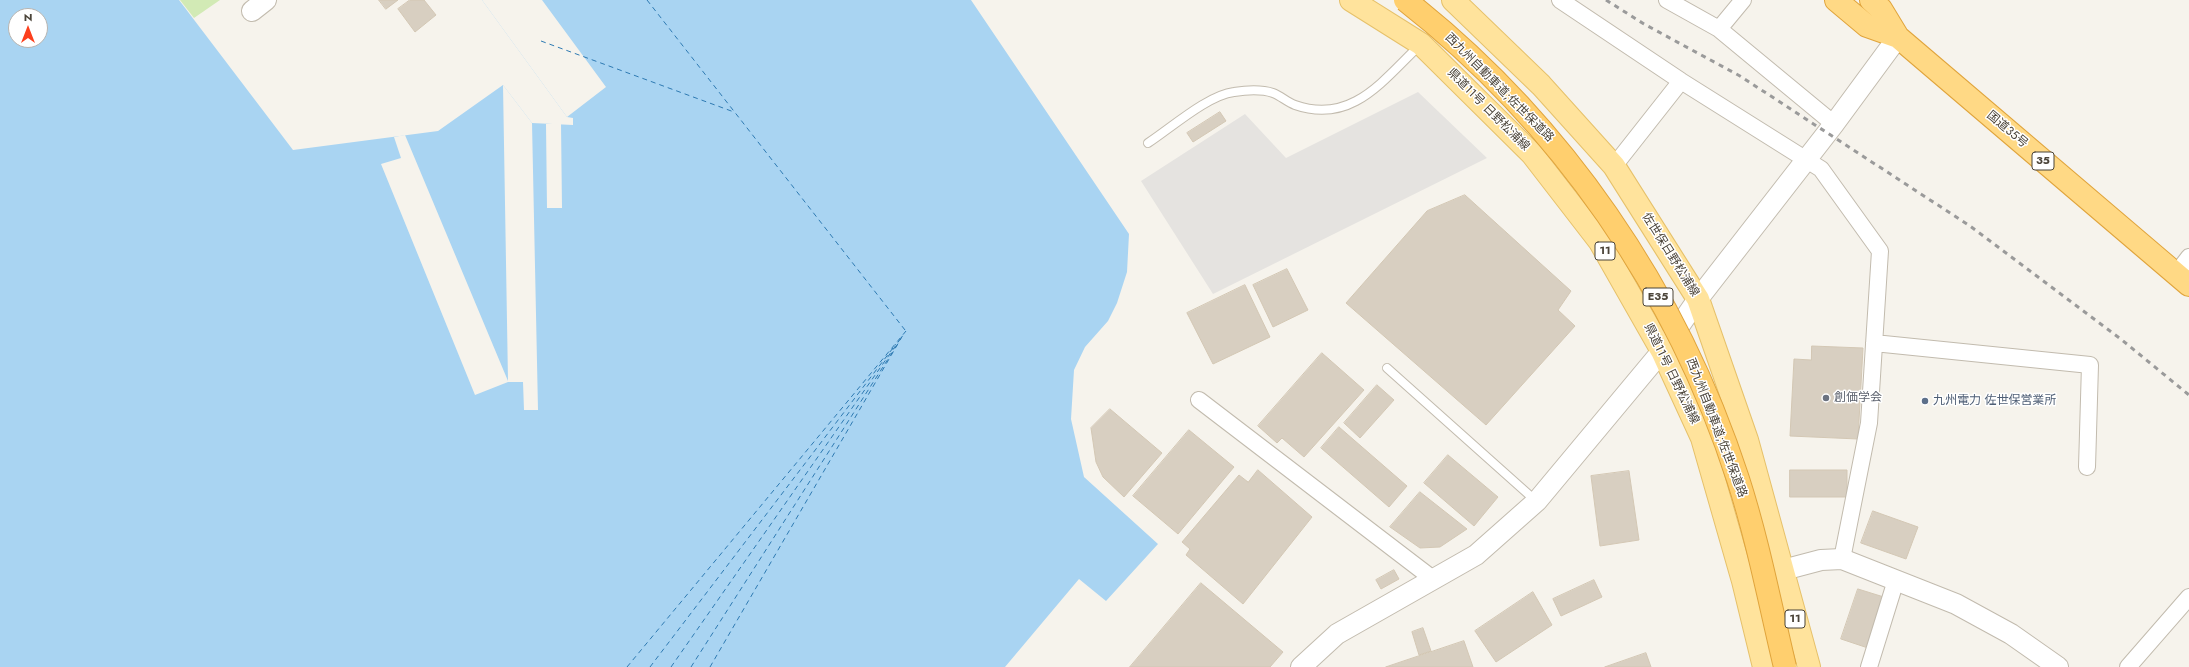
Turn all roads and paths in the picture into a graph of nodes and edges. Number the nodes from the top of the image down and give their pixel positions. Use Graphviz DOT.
graph roads {
  1 [pos="1351,0"];
  2 [pos="1405,0"];
  3 [pos="1560,0"];
  4 [pos="1667,0"];
  5 [pos="1743,0"];
  6 [pos="1836,0"];
  7 [pos="1871,0"];
  8 [pos="1457,1"];
  9 [pos="1719,29"];
  10 [pos="1898,37"];
  11 [pos="1421,44"];
  12 [pos="1681,81"];
  13 [pos="1834,124"];
  14 [pos="1148,143"];
  15 [pos="1806,159"];
  16 [pos="1614,166"];
  17 [pos="2185,272"];
  18 [pos="1698,299"];
  19 [pos="1874,343"];
  20 [pos="1662,351"];
  21 [pos="1387,368"];
  22 [pos="1199,400"];
  23 [pos="2087,467"];
  24 [pos="1537,501"];
  25 [pos="1842,559"];
  26 [pos="1782,570"];
  27 [pos="1433,579"];
  28 [pos="1896,580"];
  29 [pos="1743,581"];
  30 [pos="2189,598"];
  31 [pos="1301,667"];
  32 [pos="1764,667"];
  33 [pos="1785,667"];
  34 [pos="1809,667"];
  35 [pos="1869,667"];
  36 [pos="2058,667"];
  37 [pos="2128,667"];
  1 -- 11 [label="main road, 県道11号 日野松浦線 / 11"];
  2 -- 33 [label="highway, 西九州自動車道;佐世保道路 / E35, bridge"];
  3 -- 12 [label="street"];
  4 -- 9 [label="street"];
  5 -- 9 [label="street"];
  6 -- 10 [label="highway, 国道35号 / 35"];
  7 -- 10 [label="highway, 国道35号 / 35"];
  8 -- 16 [label="main road, 佐世保日野松浦線 / 11"];
  9 -- 13 [label="street"];
  10 -- 13 [label="street"];
  10 -- 17 [label="highway, 国道35号 / 35"];
  11 -- 14 [label="lane"];
  11 -- 20 [label="main road, 県道11号 日野松浦線 / 11"];
  12 -- 15 [label="street"];
  12 -- 16 [label="street"];
  13 -- 15 [label="street"];
  15 -- 18 [label="street"];
  15 -- 19 [label="street"];
  16 -- 18 [label="main road, 佐世保日野松浦線 / 11"];
  18 -- 20 [label="street"];
  18 -- 26 [label="main road, 佐世保日野松浦線 / 11"];
  19 -- 23 [label="street"];
  19 -- 25 [label="street"];
  20 -- 24 [label="street"];
  20 -- 29 [label="main road, 県道11号 日野松浦線 / 11"];
  21 -- 24 [label="lane"];
  22 -- 27 [label="street"];
  24 -- 27 [label="street"];
  25 -- 26 [label="street"];
  25 -- 28 [label="street"];
  26 -- 29 [label="street"];
  26 -- 34 [label="main road, 11"];
  27 -- 31 [label="street"];
  28 -- 35 [label="street"];
  28 -- 36 [label="street"];
  29 -- 32 [label="main road, 県道11号 日野松浦線 / 11"];
  30 -- 37 [label="street"];
}
